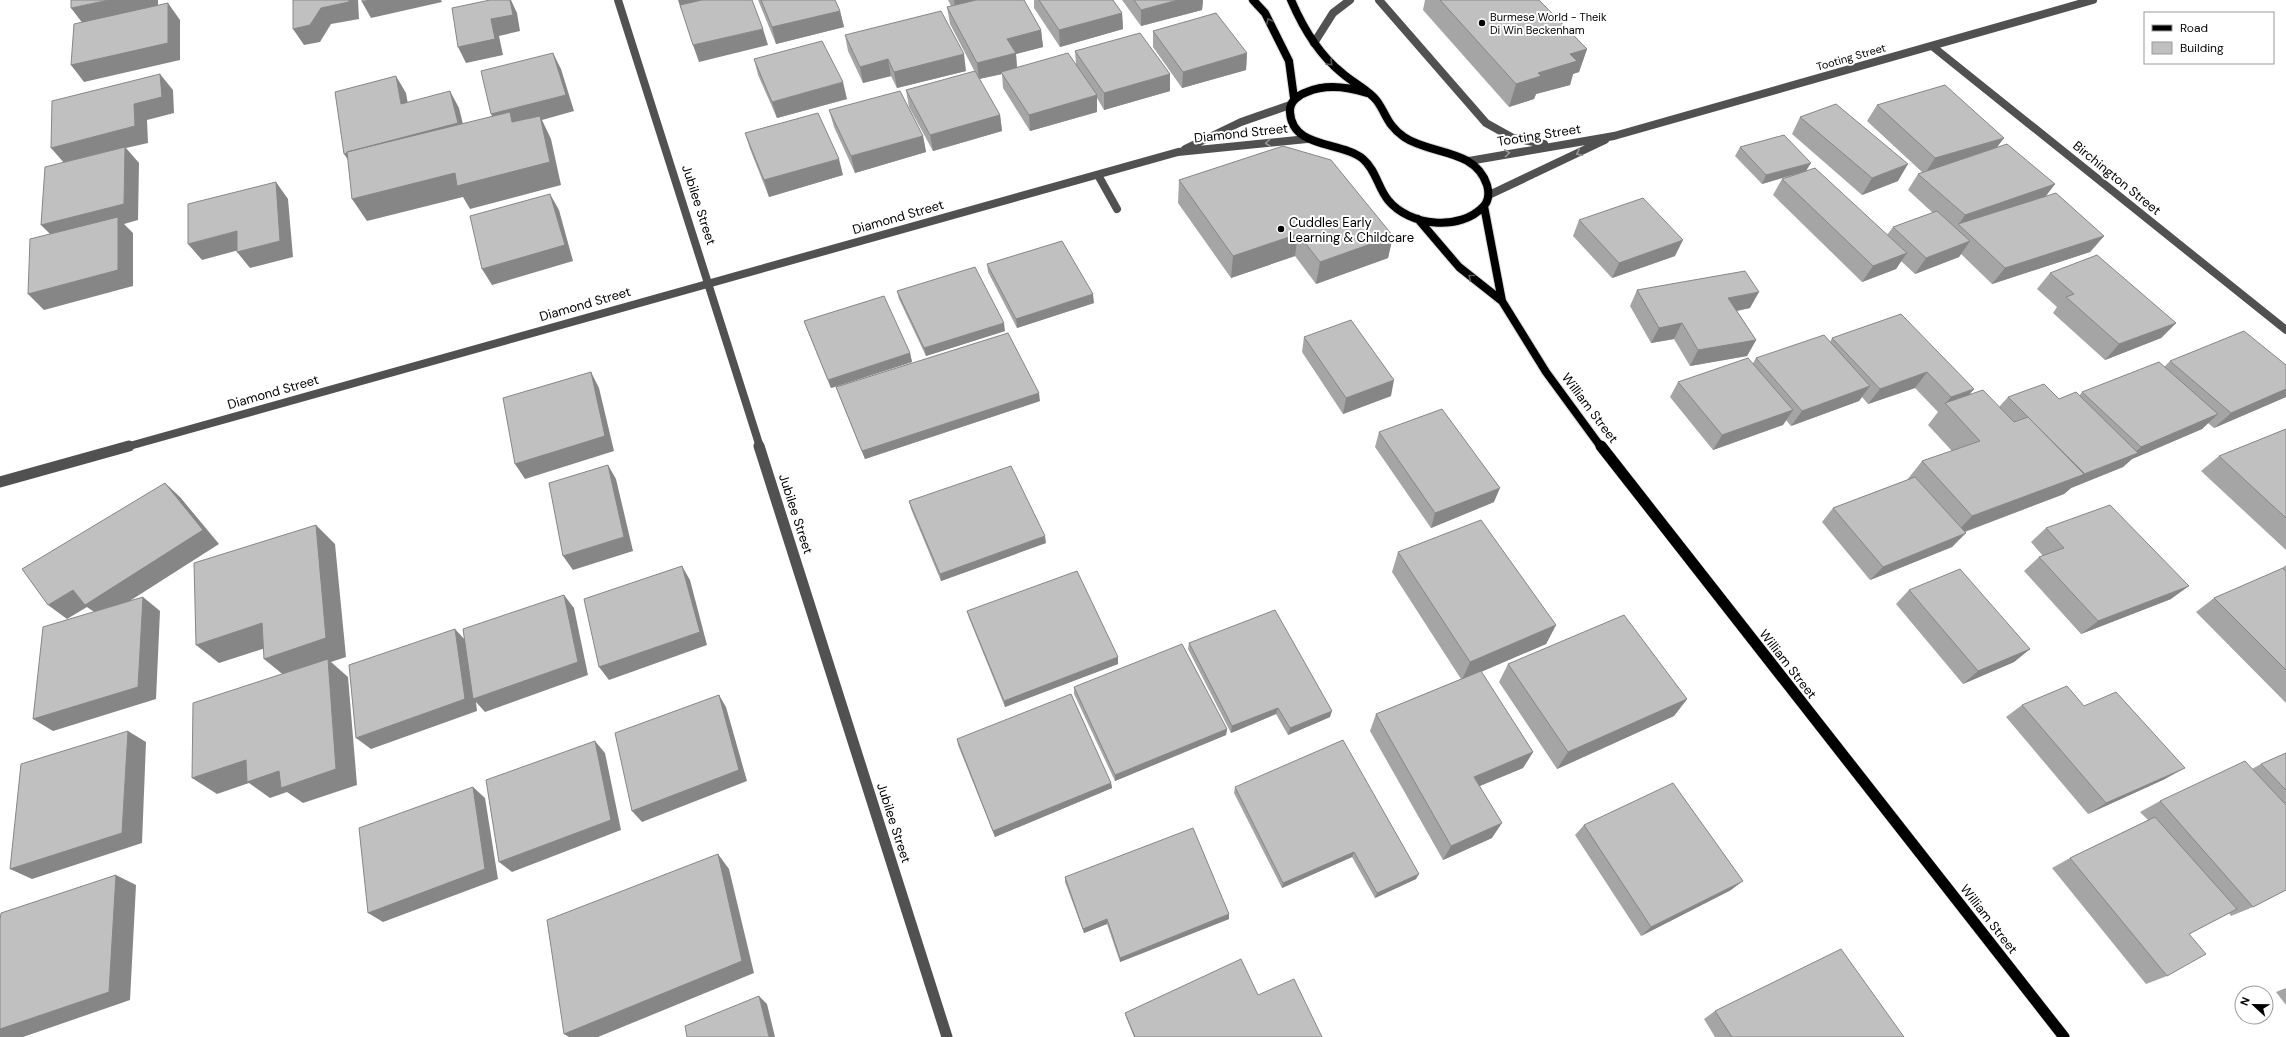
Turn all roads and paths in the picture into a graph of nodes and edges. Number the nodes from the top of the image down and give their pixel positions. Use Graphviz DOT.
graph roads {
  1 [pos="618,0"];
  2 [pos="1254,0"];
  3 [pos="1291,0"];
  4 [pos="1350,0"];
  5 [pos="1379,0"];
  6 [pos="2093,0"];
  7 [pos="1314,43"];
  8 [pos="1932,46"];
  9 [pos="1367,93"];
  10 [pos="1292,102"];
  11 [pos="1614,136"];
  12 [pos="1307,138"];
  13 [pos="1552,145"];
  14 [pos="1178,152"];
  15 [pos="1469,161"];
  16 [pos="1098,175"];
  17 [pos="1489,195"];
  18 [pos="1484,206"];
  19 [pos="1117,209"];
  20 [pos="1418,219"];
  21 [pos="707,283"];
  22 [pos="1502,301"];
  23 [pos="2286,330"];
  24 [pos="0,482"];
  25 [pos="947,1037"];
  26 [pos="2064,1037"];
  1 -- 21 [label="street, Jubilee Street"];
  10 -- 2 [label="main road, William Street, one-way"];
  3 -- 7 [label="main road"];
  4 -- 7 [label="street"];
  5 -- 13 [label="street"];
  6 -- 8 [label="street, Tooting Street"];
  7 -- 9 [label="main road, one-way"];
  8 -- 11 [label="street, Tooting Street"];
  8 -- 23 [label="street, Birchington Street"];
  9 -- 10 [label="main road"];
  9 -- 15 [label="main road"];
  10 -- 12 [label="main road, William Street"];
  10 -- 14 [label="street, Diamond Street"];
  11 -- 13 [label="street, Tooting Street"];
  11 -- 17 [label="street, Tooting Street, one-way"];
  12 -- 14 [label="street, Diamond Street, one-way"];
  12 -- 20 [label="main road, William Street"];
  15 -- 13 [label="street, Tooting Street, one-way"];
  14 -- 16 [label="street, Diamond Street"];
  15 -- 17 [label="main road"];
  16 -- 19 [label="street"];
  16 -- 21 [label="street, Diamond Street"];
  17 -- 18 [label="main road"];
  18 -- 20 [label="main road, William Street"];
  18 -- 22 [label="main road, William Street"];
  22 -- 20 [label="main road, William Street, one-way"];
  21 -- 24 [label="street, Diamond Street"];
  21 -- 25 [label="street, Jubilee Street"];
  22 -- 26 [label="main road, William Street"];
}
